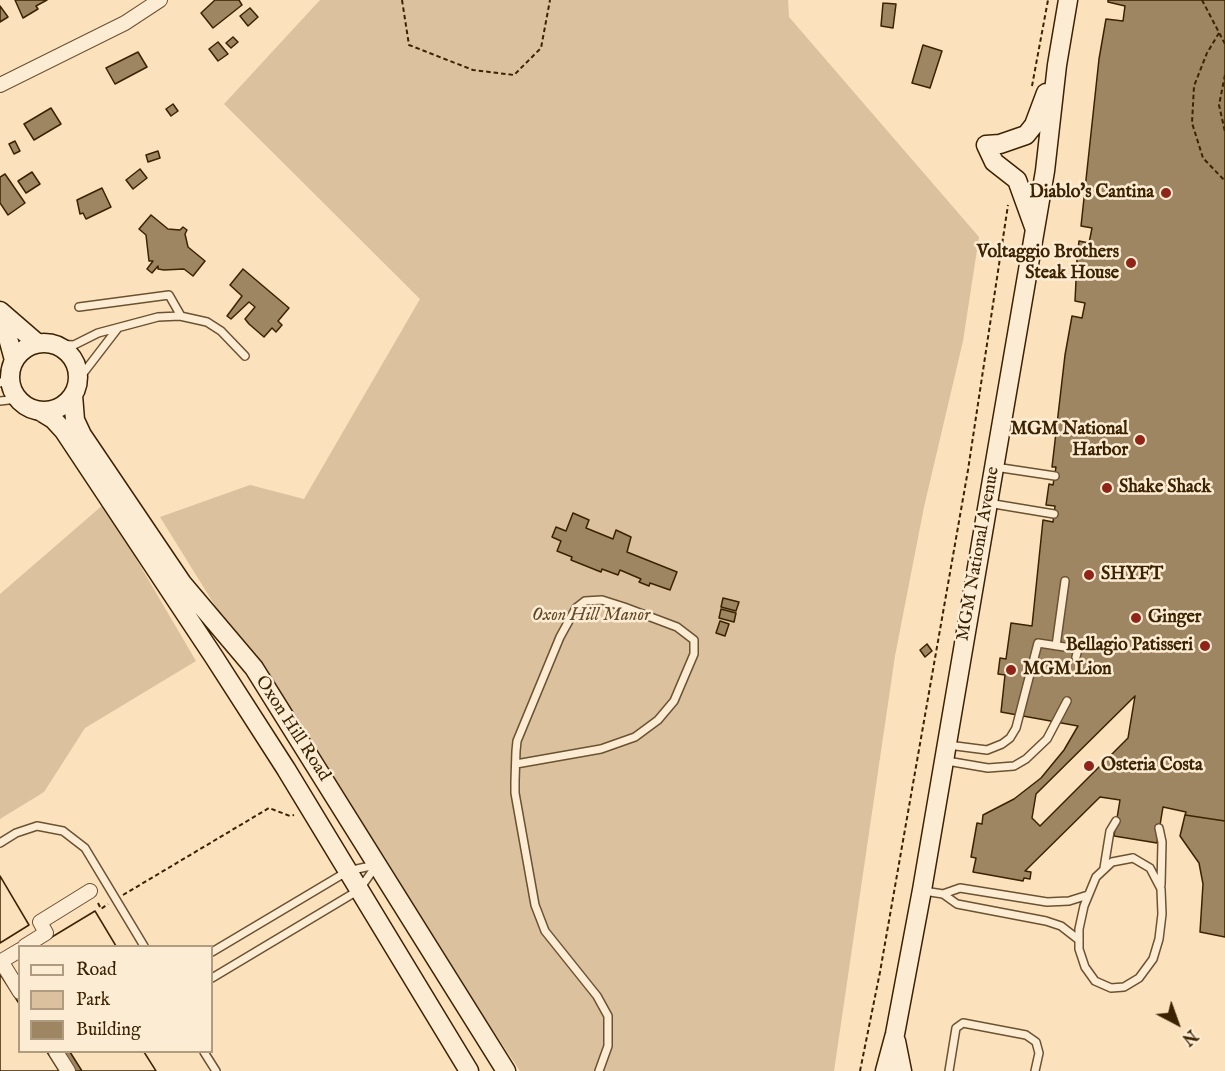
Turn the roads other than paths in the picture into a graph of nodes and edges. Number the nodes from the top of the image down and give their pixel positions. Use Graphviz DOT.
graph roads {
  1 [pos="160,0"];
  2 [pos="1068,0"];
  3 [pos="1057,65"];
  4 [pos="0,85"];
  5 [pos="1035,229"];
  6 [pos="79,306"];
  7 [pos="0,310"];
  8 [pos="181,316"];
  9 [pos="0,325"];
  10 [pos="118,328"];
  11 [pos="45,344"];
  12 [pos="245,357"];
  13 [pos="8,373"];
  14 [pos="75,388"];
  15 [pos="8,400"];
  16 [pos="40,411"];
  17 [pos="994,467"];
  18 [pos="1055,476"];
  19 [pos="988,503"];
  20 [pos="1054,514"];
  21 [pos="1065,581"];
  22 [pos="1056,646"];
  23 [pos="1076,657"];
  24 [pos="1067,701"];
  25 [pos="945,752"];
  26 [pos="516,764"];
  27 [pos="1116,821"];
  28 [pos="1159,828"];
  29 [pos="0,843"];
  30 [pos="376,864"];
  31 [pos="1104,868"];
  32 [pos="348,871"];
  33 [pos="1161,889"];
  34 [pos="359,890"];
  35 [pos="922,890"];
  36 [pos="90,891"];
  37 [pos="943,894"];
  38 [pos="1088,895"];
  39 [pos="1078,940"];
  40 [pos="27,945"];
  41 [pos="143,945"];
  42 [pos="18,951"];
  43 [pos="213,951"];
  44 [pos="1,962"];
  45 [pos="213,977"];
  46 [pos="18,989"];
  47 [pos="895,1034"];
  48 [pos="57,1053"];
  49 [pos="205,1053"];
  50 [pos="68,1071"];
  51 [pos="216,1071"];
  52 [pos="469,1071"];
  53 [pos="506,1071"];
  54 [pos="599,1071"];
  55 [pos="885,1071"];
  56 [pos="902,1071"];
  57 [pos="949,1071"];
  58 [pos="1035,1071"];
  1 -- 4 [label="street"];
  2 -- 3 [label="main road, MGM National Avenue"];
  3 -- 5 [label="main road, MGM National Avenue"];
  3 -- 5 [label="main road"];
  5 -- 17 [label="main road, MGM National Avenue"];
  6 -- 8 [label="lane"];
  7 -- 11 [label="main road"];
  8 -- 10 [label="lane"];
  8 -- 12 [label="lane"];
  9 -- 13 [label="main road"];
  10 -- 11 [label="lane"];
  10 -- 14 [label="lane"];
  11 -- 13 [label="main road"];
  11 -- 14 [label="main road"];
  13 -- 15 [label="main road"];
  14 -- 16 [label="main road"];
  14 -- 30 [label="main road, Oxon Hill Road"];
  15 -- 16 [label="main road"];
  16 -- 32 [label="main road, Oxon Hill Road"];
  17 -- 18 [label="lane"];
  17 -- 19 [label="main road, MGM National Avenue"];
  19 -- 20 [label="lane"];
  19 -- 25 [label="main road, MGM National Avenue"];
  21 -- 22 [label="lane"];
  22 -- 23 [label="lane"];
  22 -- 25 [label="lane"];
  24 -- 25 [label="lane"];
  25 -- 35 [label="main road, MGM National Avenue"];
  26 -- 26 [label="lane"];
  26 -- 54 [label="lane"];
  27 -- 31 [label="lane"];
  28 -- 33 [label="lane"];
  29 -- 41 [label="lane"];
  30 -- 32 [label="lane"];
  30 -- 34 [label="lane"];
  30 -- 53 [label="main road, Oxon Hill Road"];
  31 -- 33 [label="lane"];
  31 -- 38 [label="lane"];
  32 -- 34 [label="main road, Oxon Hill Road"];
  32 -- 43 [label="lane"];
  33 -- 39 [label="lane"];
  34 -- 45 [label="lane"];
  34 -- 52 [label="main road, Oxon Hill Road"];
  35 -- 37 [label="lane"];
  35 -- 47 [label="main road, MGM National Avenue"];
  36 -- 40 [label="street"];
  37 -- 38 [label="lane"];
  37 -- 39 [label="lane"];
  38 -- 39 [label="lane"];
  42 -- 44 [label="street"];
  44 -- 46 [label="street"];
  47 -- 55 [label="main road, MGM National Avenue"];
  47 -- 56 [label="main road"];
  48 -- 50 [label="street"];
  49 -- 51 [label="lane"];
  57 -- 58 [label="lane"];
}
